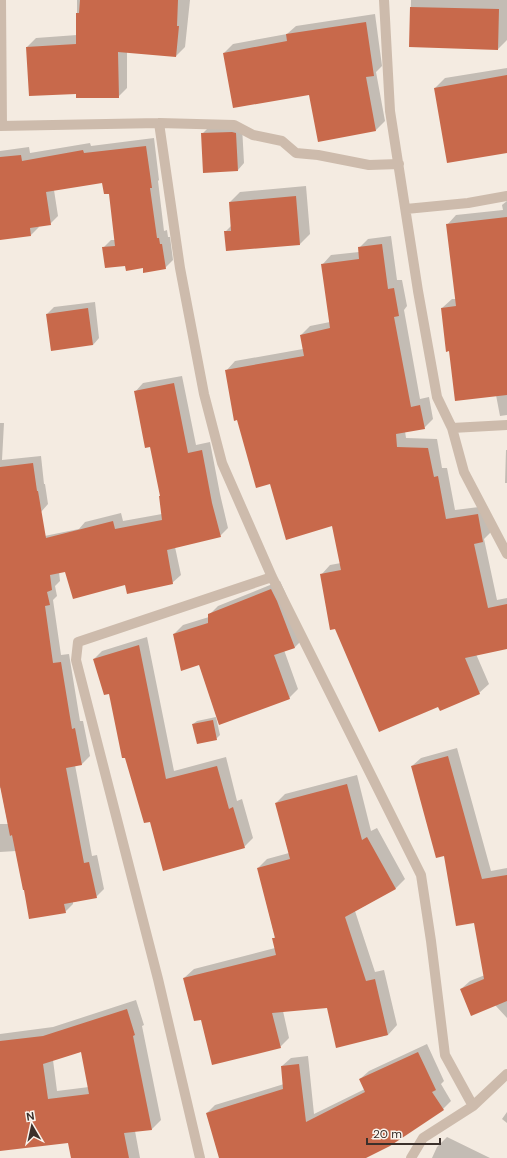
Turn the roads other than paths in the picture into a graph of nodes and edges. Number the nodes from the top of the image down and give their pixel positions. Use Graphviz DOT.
graph roads {
  1 [pos="1,0"];
  2 [pos="384,0"];
  3 [pos="159,123"];
  4 [pos="1,126"];
  5 [pos="399,164"];
  6 [pos="507,196"];
  7 [pos="406,209"];
  8 [pos="507,425"];
  9 [pos="452,428"];
  10 [pos="507,554"];
  11 [pos="272,577"];
  12 [pos="507,1074"];
  13 [pos="474,1106"];
  14 [pos="200,1158"];
  15 [pos="410,1158"];
  1 -- 4 [label="street"];
  2 -- 5 [label="street"];
  3 -- 4 [label="street"];
  3 -- 5 [label="street"];
  3 -- 11 [label="street"];
  5 -- 7 [label="street"];
  6 -- 7 [label="street"];
  7 -- 9 [label="street"];
  8 -- 9 [label="street"];
  9 -- 10 [label="street"];
  11 -- 13 [label="street"];
  11 -- 14 [label="street"];
  12 -- 13 [label="street"];
  13 -- 15 [label="street"];
}
